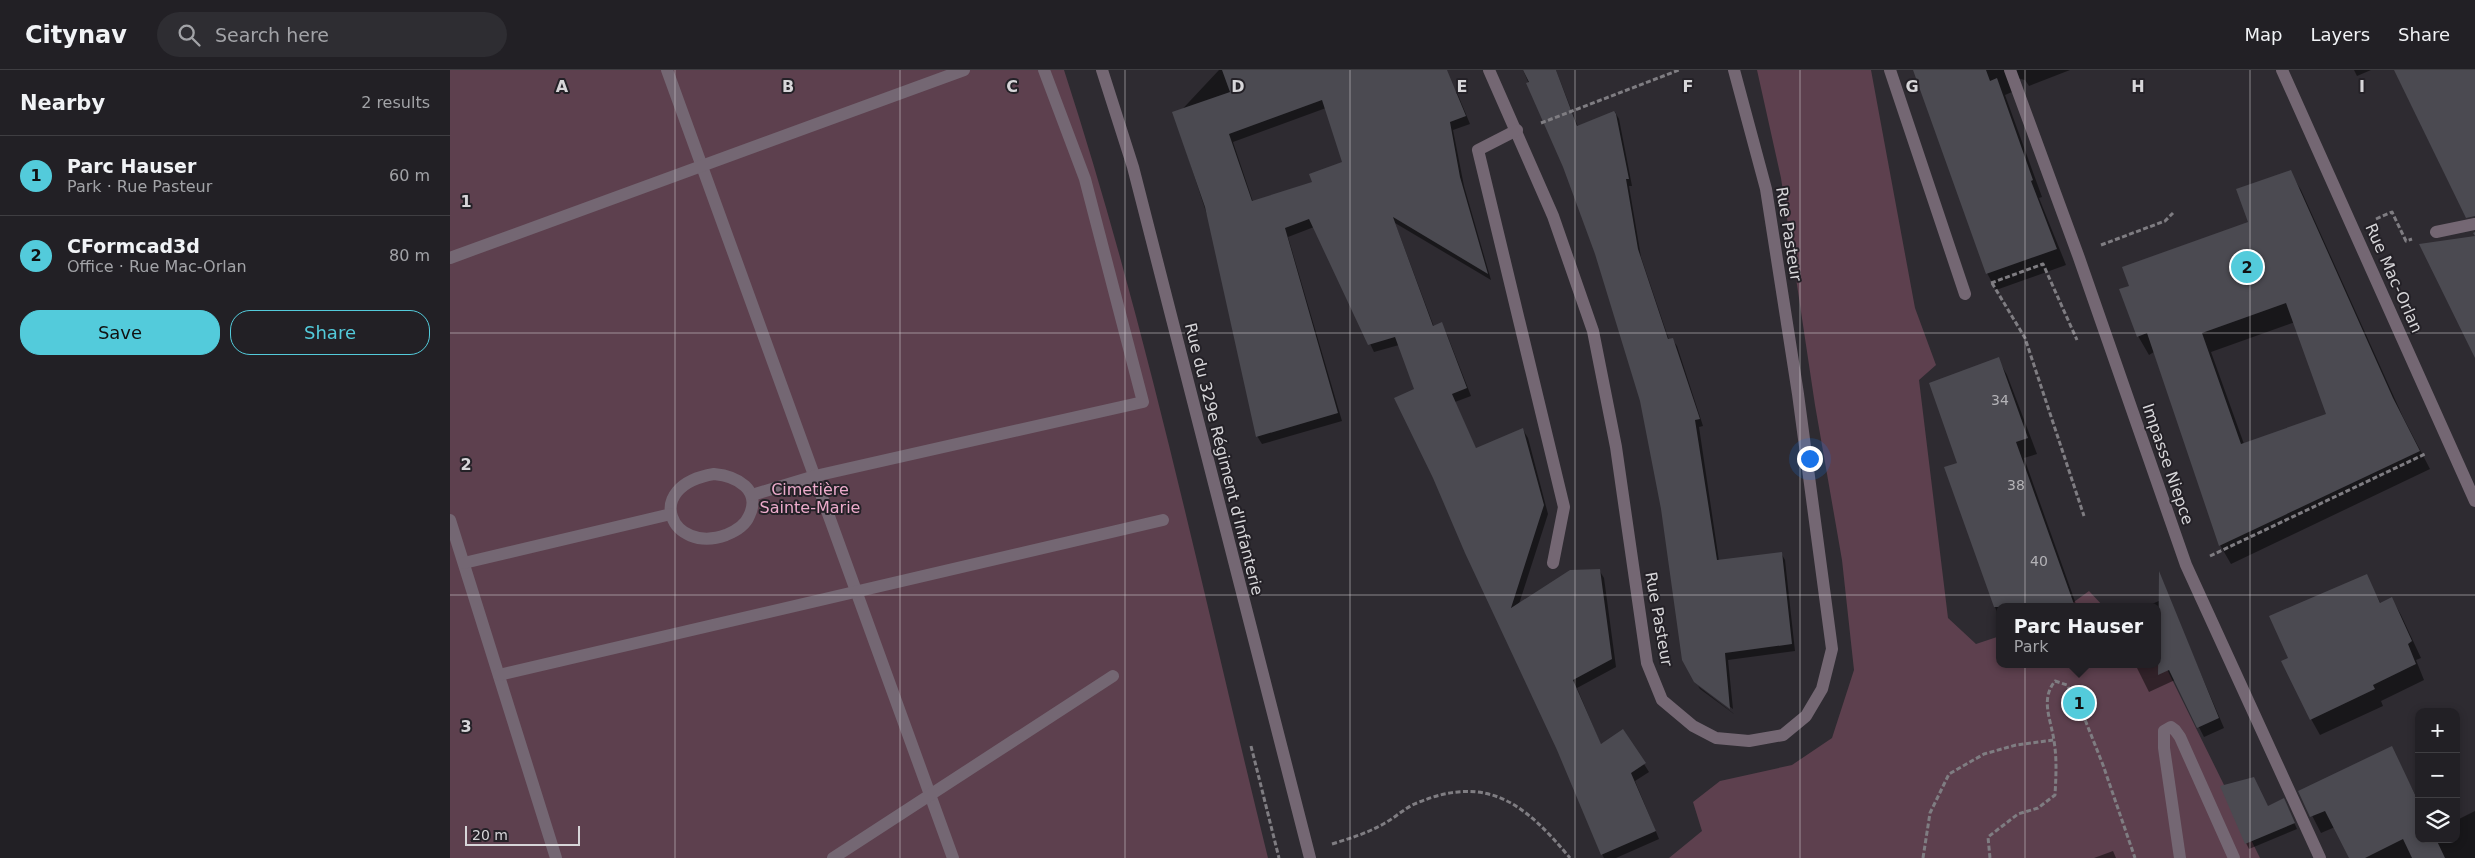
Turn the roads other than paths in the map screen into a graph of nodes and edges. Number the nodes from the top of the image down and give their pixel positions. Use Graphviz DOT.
graph roads {
  1 [pos="667,70"];
  2 [pos="964,70"];
  3 [pos="1044,70"];
  4 [pos="1102,70"];
  5 [pos="1489,70"];
  6 [pos="1734,70"];
  7 [pos="1890,70"];
  8 [pos="2010,70"];
  9 [pos="2282,70"];
  10 [pos="1517,130"];
  11 [pos="701,165"];
  12 [pos="2475,224"];
  13 [pos="2436,232"];
  14 [pos="450,258"];
  15 [pos="1965,294"];
  16 [pos="815,476"];
  17 [pos="752,495"];
  18 [pos="2475,501"];
  19 [pos="671,514"];
  20 [pos="450,520"];
  21 [pos="1164,520"];
  22 [pos="464,563"];
  23 [pos="1553,563"];
  24 [pos="856,591"];
  25 [pos="498,675"];
  26 [pos="1113,676"];
  27 [pos="930,796"];
  28 [pos="1309,854"];
  29 [pos="556,858"];
  30 [pos="832,858"];
  31 [pos="952,858"];
  32 [pos="2180,858"];
  33 [pos="2234,858"];
  34 [pos="2320,858"];
  1 -- 11 [label="street"];
  2 -- 11 [label="street"];
  3 -- 16 [label="street"];
  4 -- 28 [label="street, Rue du 329e Régiment d'Infanterie"];
  5 -- 10 [label="street, Rue Pasteur"];
  6 -- 10 [label="street, Rue Pasteur"];
  7 -- 15 [label="street"];
  8 -- 34 [label="street, Impasse Niepce"];
  9 -- 18 [label="street, Rue Mac-Orlan"];
  10 -- 23 [label="street"];
  11 -- 14 [label="street"];
  11 -- 16 [label="street"];
  12 -- 13 [label="street"];
  16 -- 17 [label="street"];
  16 -- 24 [label="street"];
  17 -- 19 [label="street"];
  17 -- 19 [label="street"];
  19 -- 22 [label="street"];
  20 -- 22 [label="street"];
  21 -- 24 [label="street"];
  22 -- 25 [label="street"];
  24 -- 25 [label="street"];
  24 -- 27 [label="street"];
  25 -- 29 [label="street"];
  26 -- 27 [label="street"];
  27 -- 30 [label="street"];
  27 -- 31 [label="street"];
  32 -- 33 [label="street"];
}
